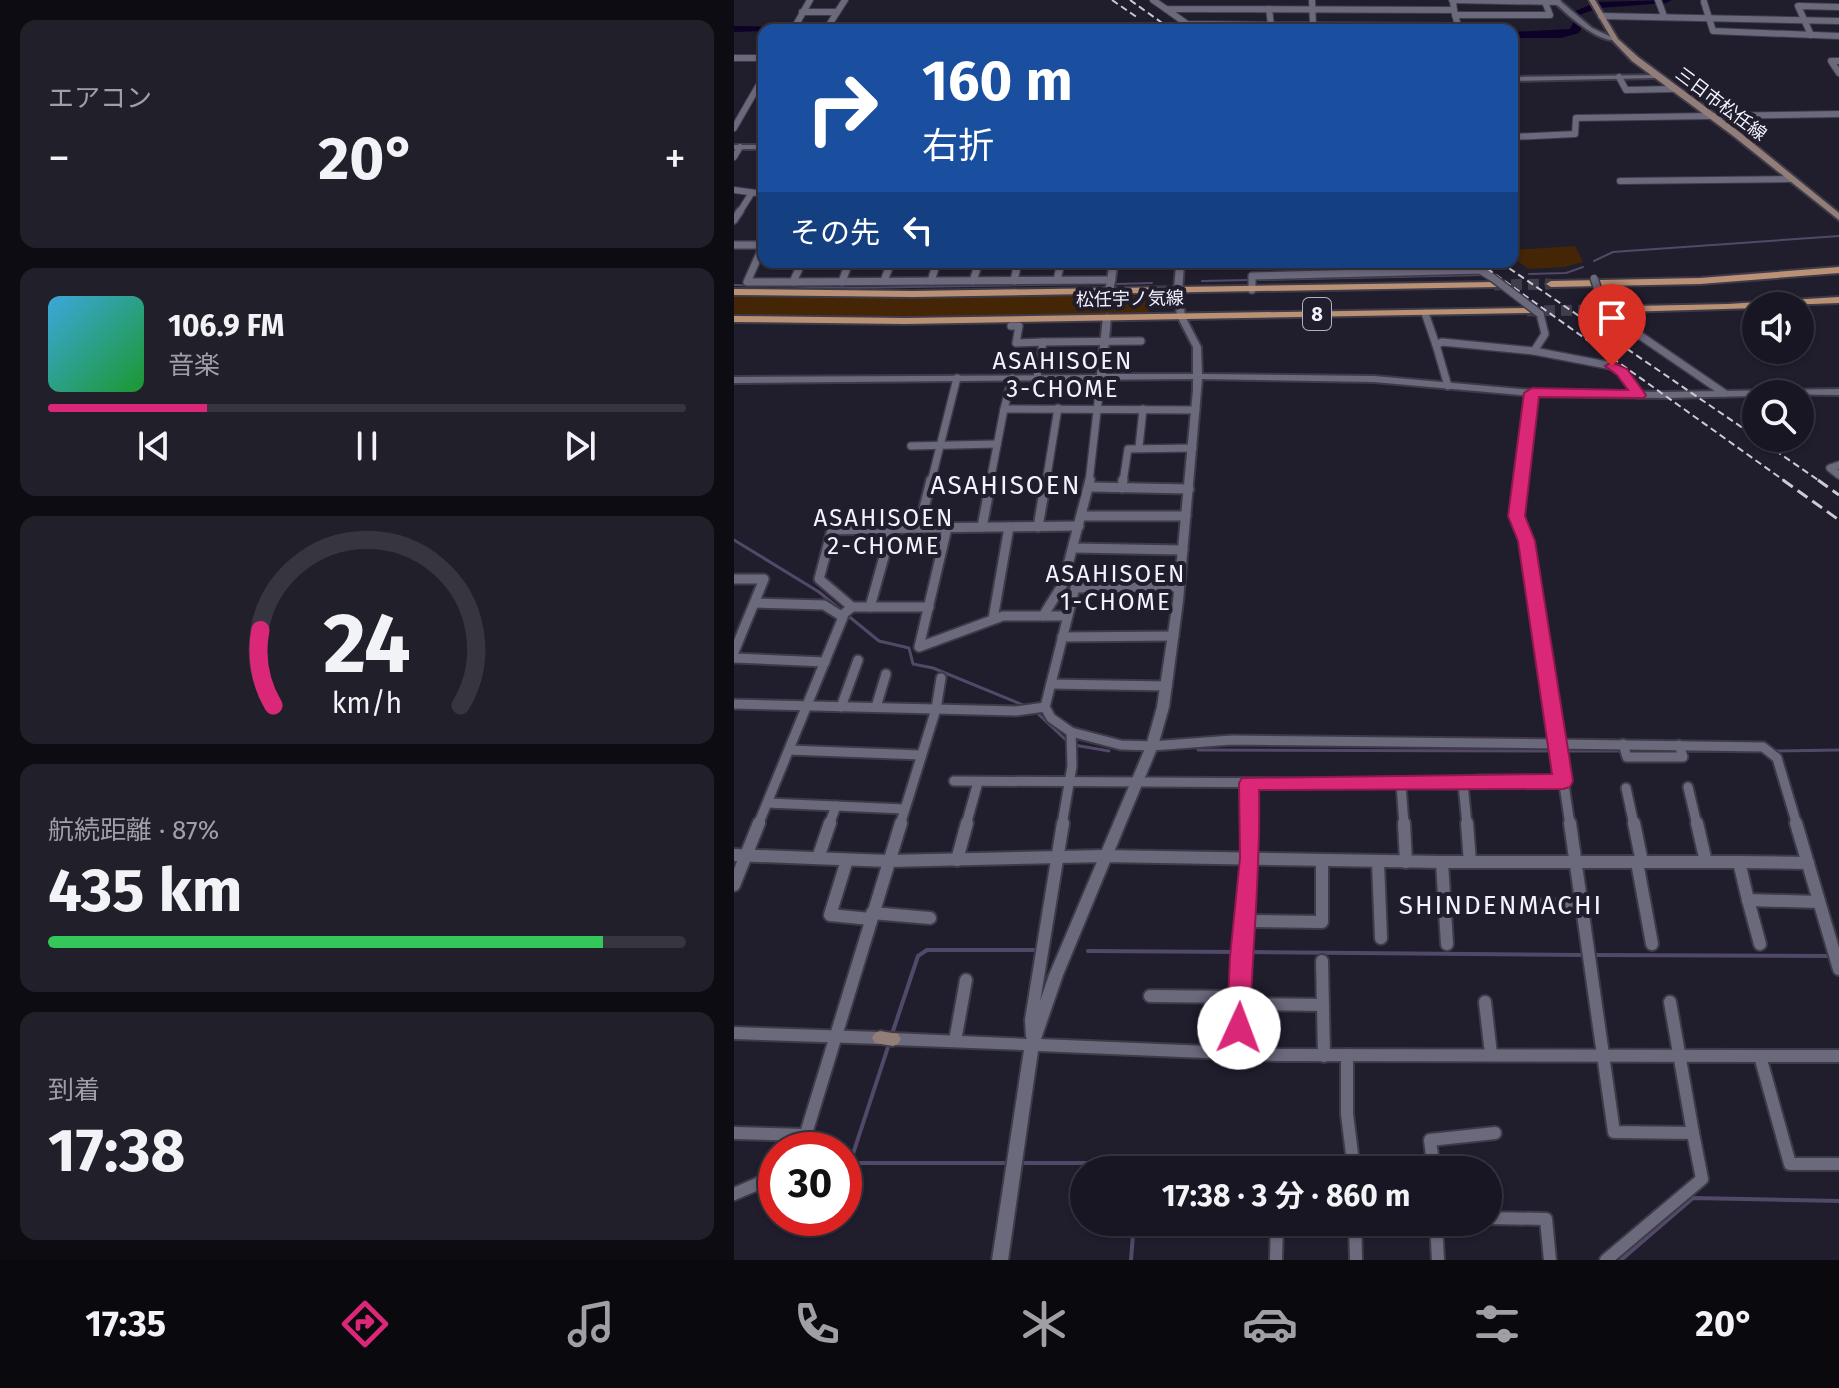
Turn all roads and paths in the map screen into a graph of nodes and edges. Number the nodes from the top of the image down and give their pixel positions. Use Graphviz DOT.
graph roads {
  1 [pos="810,0"];
  2 [pos="845,0"];
  3 [pos="1153,0"];
  4 [pos="1208,0"];
  5 [pos="1245,0"];
  6 [pos="1312,0"];
  7 [pos="1349,0"];
  8 [pos="1452,1"];
  9 [pos="1556,1"];
  10 [pos="1658,1"];
  11 [pos="1545,2"];
  12 [pos="1704,2"];
  13 [pos="1594,4"];
  14 [pos="1839,7"];
  15 [pos="1166,9"];
  16 [pos="1207,9"];
  17 [pos="1244,9"];
  18 [pos="1269,9"];
  19 [pos="1313,9"];
  20 [pos="1350,9"];
  21 [pos="802,12"];
  22 [pos="837,12"];
  23 [pos="1455,12"];
  24 [pos="1601,16"];
  25 [pos="1664,16"];
  26 [pos="1709,17"];
  27 [pos="1805,20"];
  28 [pos="1839,21"];
  29 [pos="796,24"];
  30 [pos="830,24"];
  31 [pos="1187,24"];
  32 [pos="1271,24"];
  33 [pos="1313,24"];
  34 [pos="1458,24"];
  35 [pos="1811,35"];
  36 [pos="1839,36"];
  37 [pos="1615,40"];
  38 [pos="734,58"];
  39 [pos="758,58"];
  40 [pos="1839,61"];
  41 [pos="1839,73"];
  42 [pos="1657,76"];
  43 [pos="1619,77"];
  44 [pos="1518,79"];
  45 [pos="758,86"];
  46 [pos="1674,89"];
  47 [pos="1707,114"];
  48 [pos="1839,114"];
  49 [pos="734,128"];
  50 [pos="1518,137"];
  51 [pos="737,147"];
  52 [pos="758,147"];
  53 [pos="734,157"];
  54 [pos="1792,179"];
  55 [pos="1620,181"];
  56 [pos="734,190"];
  57 [pos="751,194"];
  58 [pos="758,194"];
  59 [pos="1839,217"];
  60 [pos="734,220"];
  61 [pos="734,245"];
  62 [pos="758,245"];
  63 [pos="758,258"];
  64 [pos="799,268"];
  65 [pos="847,268"];
  66 [pos="889,268"];
  67 [pos="935,268"];
  68 [pos="977,268"];
  69 [pos="1017,268"];
  70 [pos="1060,268"];
  71 [pos="1113,268"];
  72 [pos="1180,268"];
  73 [pos="1839,270"];
  74 [pos="1594,278"];
  75 [pos="734,279"];
  76 [pos="748,280"];
  77 [pos="1057,280"];
  78 [pos="884,281"];
  79 [pos="931,281"];
  80 [pos="973,281"];
  81 [pos="1014,281"];
  82 [pos="793,282"];
  83 [pos="842,282"];
  84 [pos="1494,282"];
  85 [pos="1551,284"];
  86 [pos="1111,286"];
  87 [pos="1178,291"];
  88 [pos="734,292"];
  89 [pos="1839,300"];
  90 [pos="1590,310"];
  91 [pos="1425,313"];
  92 [pos="1533,313"];
  93 [pos="1181,316"];
  94 [pos="1107,317"];
  95 [pos="734,319"];
  96 [pos="1011,326"];
  97 [pos="1105,340"];
  98 [pos="1141,341"];
  99 [pos="1043,342"];
  100 [pos="1436,345"];
  101 [pos="1534,351"];
  102 [pos="1101,376"];
  103 [pos="1198,376"];
  104 [pos="1037,377"];
  105 [pos="957,378"];
  106 [pos="1012,378"];
  107 [pos="734,380"];
  108 [pos="1448,386"];
  109 [pos="1839,392"];
  110 [pos="1532,393"];
  111 [pos="1724,393"];
  112 [pos="1639,395"];
  113 [pos="1058,408"];
  114 [pos="1004,409"];
  115 [pos="1099,409"];
  116 [pos="1143,409"];
  117 [pos="1196,410"];
  118 [pos="997,444"];
  119 [pos="911,446"];
  120 [pos="940,446"];
  121 [pos="1139,447"];
  122 [pos="1193,448"];
  123 [pos="1839,465"];
  124 [pos="1839,475"];
  125 [pos="1091,487"];
  126 [pos="1122,488"];
  127 [pos="1189,489"];
  128 [pos="1084,516"];
  129 [pos="1186,516"];
  130 [pos="1079,526"];
  131 [pos="982,527"];
  132 [pos="1009,527"];
  133 [pos="1038,527"];
  134 [pos="892,528"];
  135 [pos="919,528"];
  136 [pos="947,528"];
  137 [pos="1074,548"];
  138 [pos="1183,550"];
  139 [pos="734,579"];
  140 [pos="1179,587"];
  141 [pos="755,603"];
  142 [pos="870,607"];
  143 [pos="929,607"];
  144 [pos="852,608"];
  145 [pos="841,616"];
  146 [pos="1043,616"];
  147 [pos="1066,616"];
  148 [pos="993,619"];
  149 [pos="738,635"];
  150 [pos="1174,636"];
  151 [pos="1062,637"];
  152 [pos="734,652"];
  153 [pos="734,658"];
  154 [pos="858,660"];
  155 [pos="825,662"];
  156 [pos="886,674"];
  157 [pos="941,678"];
  158 [pos="1051,684"];
  159 [pos="1167,686"];
  160 [pos="734,704"];
  161 [pos="807,706"];
  162 [pos="841,707"];
  163 [pos="876,707"];
  164 [pos="1036,708"];
  165 [pos="936,709"];
  166 [pos="1071,734"];
  167 [pos="1623,744"];
  168 [pos="1679,745"];
  169 [pos="1152,746"];
  170 [pos="1558,749"];
  171 [pos="789,750"];
  172 [pos="921,755"];
  173 [pos="954,781"];
  174 [pos="1563,781"];
  175 [pos="978,782"];
  176 [pos="1070,782"];
  177 [pos="1138,782"];
  178 [pos="1249,783"];
  179 [pos="1401,784"];
  180 [pos="1463,784"];
  181 [pos="1688,787"];
  182 [pos="1626,788"];
  183 [pos="768,803"];
  184 [pos="836,806"];
  185 [pos="904,809"];
  186 [pos="740,856"];
  187 [pos="1104,856"];
  188 [pos="818,858"];
  189 [pos="1250,858"];
  190 [pos="1058,859"];
  191 [pos="847,860"];
  192 [pos="957,860"];
  193 [pos="1322,860"];
  194 [pos="888,861"];
  195 [pos="1378,862"];
  196 [pos="1406,862"];
  197 [pos="1442,862"];
  198 [pos="1470,862"];
  199 [pos="1575,862"];
  200 [pos="1640,862"];
  201 [pos="1706,862"];
  202 [pos="1739,862"];
  203 [pos="1808,863"];
  204 [pos="734,885"];
  205 [pos="1748,900"];
  206 [pos="1819,902"];
  207 [pos="1517,905"];
  208 [pos="1582,906"];
  209 [pos="871,916"];
  210 [pos="930,918"];
  211 [pos="1244,921"];
  212 [pos="1381,938"];
  213 [pos="1447,944"];
  214 [pos="1652,944"];
  215 [pos="1760,944"];
  216 [pos="1836,954"];
  217 [pos="1322,961"];
  218 [pos="966,980"];
  219 [pos="1150,996"];
  220 [pos="1240,1000"];
  221 [pos="1485,1002"];
  222 [pos="1670,1002"];
  223 [pos="1323,1005"];
  224 [pos="734,1033"];
  225 [pos="834,1036"];
  226 [pos="955,1041"];
  227 [pos="1032,1045"];
  228 [pos="1238,1053"];
  229 [pos="1491,1054"];
  230 [pos="1605,1054"];
  231 [pos="1347,1055"];
  232 [pos="1679,1055"];
  233 [pos="1324,1056"];
  234 [pos="1760,1056"];
  235 [pos="1839,1056"];
  236 [pos="806,1132"];
  237 [pos="734,1133"];
  238 [pos="1495,1133"];
  239 [pos="1693,1133"];
  240 [pos="758,1134"];
  241 [pos="1352,1156"];
  242 [pos="1432,1156"];
  243 [pos="1839,1164"];
  244 [pos="758,1184"];
  245 [pos="734,1194"];
  246 [pos="1502,1218"];
  247 [pos="1277,1236"];
  248 [pos="1355,1236"];
  249 [pos="1437,1236"];
  250 [pos="1000,1260"];
  251 [pos="1276,1260"];
  252 [pos="1356,1260"];
  253 [pos="1438,1260"];
  254 [pos="1550,1260"];
  255 [pos="1606,1260"];
  1 -- 21 [label="street"];
  2 -- 22 [label="street"];
  3 -- 15 [label="street"];
  4 -- 16 [label="street"];
  5 -- 17 [label="street"];
  6 -- 19 [label="street"];
  7 -- 20 [label="street"];
  8 -- 11 [label="street"];
  8 -- 23 [label="street"];
  9 -- 11 [label="street"];
  9 -- 37 [label="street"];
  10 -- 25 [label="street"];
  11 -- 23 [label="street"];
  12 -- 26 [label="street"];
  13 -- 24 [label="main road, 三日市松任線"];
  14 -- 27 [label="street"];
  15 -- 16 [label="street"];
  15 -- 31 [label="street"];
  16 -- 17 [label="street"];
  17 -- 18 [label="street"];
  18 -- 19 [label="street"];
  18 -- 32 [label="street"];
  19 -- 20 [label="street"];
  19 -- 33 [label="street"];
  20 -- 23 [label="street"];
  21 -- 22 [label="street"];
  21 -- 29 [label="street"];
  22 -- 30 [label="street"];
  23 -- 34 [label="street"];
  24 -- 25 [label="street"];
  24 -- 37 [label="main road, 三日市松任線"];
  25 -- 26 [label="street"];
  26 -- 27 [label="street"];
  26 -- 35 [label="street"];
  27 -- 28 [label="street"];
  27 -- 35 [label="street"];
  35 -- 36 [label="street"];
  37 -- 42 [label="main road, 三日市松任線"];
  38 -- 39 [label="street"];
  40 -- 41 [label="street"];
  42 -- 43 [label="street"];
  42 -- 46 [label="main road, 三日市松任線"];
  43 -- 44 [label="street"];
  43 -- 46 [label="street"];
  45 -- 49 [label="street"];
  46 -- 47 [label="main road, 三日市松任線"];
  47 -- 48 [label="street"];
  47 -- 50 [label="street"];
  47 -- 54 [label="main road, 三日市松任線"];
  51 -- 52 [label="street"];
  51 -- 53 [label="street"];
  54 -- 55 [label="street"];
  54 -- 59 [label="main road, 三日市松任線"];
  56 -- 57 [label="street"];
  57 -- 58 [label="street"];
  57 -- 60 [label="street"];
  61 -- 62 [label="street"];
  63 -- 76 [label="street"];
  64 -- 82 [label="street"];
  65 -- 83 [label="street"];
  66 -- 78 [label="street"];
  67 -- 79 [label="street"];
  68 -- 80 [label="street"];
  69 -- 81 [label="street"];
  70 -- 77 [label="street"];
  71 -- 86 [label="street"];
  72 -- 87 [label="street"];
  73 -- 85 [label="main road"];
  74 -- 111 [label="street, bridge"];
  75 -- 76 [label="street"];
  76 -- 82 [label="street"];
  77 -- 81 [label="street"];
  77 -- 86 [label="street"];
  78 -- 79 [label="street"];
  78 -- 83 [label="street"];
  79 -- 80 [label="street"];
  80 -- 81 [label="street"];
  82 -- 83 [label="street"];
  84 -- 87 [label="main road, 松任宇ノ気線 / 8"];
  84 -- 92 [label="street, bridge"];
  86 -- 87 [label="main road, 松任宇ノ気線 / 8"];
  86 -- 88 [label="main road, 松任宇ノ気線 / 8"];
  87 -- 93 [label="street"];
  89 -- 90 [label="main road"];
  91 -- 92 [label="main road, 松任宇ノ気線 / 8"];
  91 -- 93 [label="main road, 松任宇ノ気線 / 8"];
  91 -- 100 [label="street"];
  92 -- 101 [label="street"];
  93 -- 94 [label="main road, 松任宇ノ気線 / 8"];
  93 -- 103 [label="street"];
  94 -- 95 [label="main road, 松任宇ノ気線 / 8"];
  94 -- 97 [label="street"];
  96 -- 99 [label="street"];
  97 -- 98 [label="street"];
  97 -- 99 [label="street"];
  97 -- 102 [label="street"];
  99 -- 104 [label="street"];
  100 -- 101 [label="street"];
  100 -- 108 [label="street"];
  101 -- 112 [label="street"];
  102 -- 103 [label="street"];
  102 -- 104 [label="street"];
  102 -- 115 [label="street"];
  103 -- 108 [label="street"];
  103 -- 117 [label="street"];
  104 -- 106 [label="street"];
  105 -- 106 [label="street"];
  105 -- 107 [label="street"];
  105 -- 120 [label="street"];
  106 -- 114 [label="street"];
  108 -- 110 [label="street"];
  109 -- 111 [label="street"];
  110 -- 112 [label="street"];
  110 -- 170 [label="street"];
  111 -- 112 [label="street"];
  113 -- 114 [label="street"];
  113 -- 115 [label="street"];
  113 -- 133 [label="street"];
  114 -- 118 [label="street"];
  115 -- 116 [label="street"];
  115 -- 125 [label="street"];
  116 -- 117 [label="street"];
  116 -- 121 [label="street"];
  117 -- 122 [label="street"];
  118 -- 120 [label="street"];
  118 -- 131 [label="street"];
  119 -- 120 [label="street"];
  120 -- 135 [label="street"];
  121 -- 122 [label="street"];
  121 -- 126 [label="street"];
  122 -- 127 [label="street"];
  123 -- 124 [label="street"];
  125 -- 126 [label="street"];
  125 -- 128 [label="street"];
  126 -- 127 [label="street"];
  127 -- 129 [label="street"];
  128 -- 129 [label="street"];
  128 -- 130 [label="street"];
  129 -- 138 [label="street"];
  130 -- 133 [label="street"];
  130 -- 137 [label="street"];
  131 -- 132 [label="street"];
  131 -- 136 [label="street"];
  132 -- 133 [label="street"];
  132 -- 148 [label="street"];
  134 -- 135 [label="street"];
  134 -- 142 [label="street"];
  134 -- 144 [label="street"];
  135 -- 136 [label="street"];
  136 -- 143 [label="street"];
  137 -- 138 [label="street"];
  137 -- 146 [label="street"];
  138 -- 140 [label="street"];
  139 -- 141 [label="street"];
  140 -- 147 [label="street"];
  140 -- 150 [label="street"];
  141 -- 145 [label="street"];
  141 -- 149 [label="street"];
  142 -- 143 [label="street"];
  142 -- 144 [label="street"];
  143 -- 148 [label="street"];
  144 -- 145 [label="street"];
  145 -- 155 [label="street"];
  146 -- 147 [label="street"];
  146 -- 148 [label="street"];
  147 -- 151 [label="street"];
  149 -- 152 [label="street"];
  150 -- 151 [label="street"];
  150 -- 159 [label="street"];
  151 -- 158 [label="street"];
  153 -- 155 [label="street"];
  154 -- 162 [label="street"];
  155 -- 161 [label="street"];
  156 -- 163 [label="street"];
  157 -- 165 [label="street"];
  158 -- 159 [label="street"];
  158 -- 164 [label="street"];
  159 -- 169 [label="street"];
  160 -- 161 [label="street"];
  161 -- 162 [label="street"];
  161 -- 171 [label="street"];
  162 -- 163 [label="street"];
  163 -- 165 [label="street"];
  164 -- 165 [label="street"];
  164 -- 166 [label="street"];
  165 -- 172 [label="street"];
  166 -- 169 [label="street"];
  166 -- 176 [label="street"];
  167 -- 168 [label="street"];
  167 -- 168 [label="street"];
  167 -- 170 [label="street"];
  168 -- 203 [label="street"];
  169 -- 170 [label="street"];
  169 -- 177 [label="street"];
  170 -- 174 [label="street"];
  171 -- 172 [label="street"];
  171 -- 183 [label="street"];
  172 -- 185 [label="street"];
  173 -- 175 [label="street"];
  174 -- 180 [label="street"];
  174 -- 199 [label="street"];
  175 -- 176 [label="street"];
  175 -- 192 [label="street"];
  176 -- 177 [label="street"];
  176 -- 190 [label="street"];
  177 -- 178 [label="street"];
  177 -- 187 [label="street"];
  178 -- 179 [label="street"];
  178 -- 189 [label="street"];
  179 -- 180 [label="street"];
  179 -- 196 [label="street"];
  180 -- 198 [label="street"];
  181 -- 201 [label="street"];
  182 -- 200 [label="street"];
  183 -- 184 [label="street"];
  183 -- 186 [label="street"];
  184 -- 185 [label="street"];
  184 -- 188 [label="street"];
  185 -- 194 [label="street"];
  186 -- 188 [label="street"];
  186 -- 204 [label="street"];
  187 -- 189 [label="street"];
  187 -- 190 [label="street"];
  187 -- 227 [label="street"];
  188 -- 191 [label="street"];
  189 -- 193 [label="street"];
  189 -- 211 [label="street"];
  190 -- 192 [label="street"];
  190 -- 227 [label="street"];
  191 -- 194 [label="street"];
  191 -- 209 [label="street"];
  192 -- 194 [label="street"];
  193 -- 195 [label="street"];
  193 -- 211 [label="street"];
  194 -- 209 [label="street"];
  195 -- 196 [label="street"];
  195 -- 212 [label="street"];
  196 -- 197 [label="street"];
  197 -- 198 [label="street"];
  197 -- 213 [label="street"];
  198 -- 199 [label="street"];
  199 -- 200 [label="street"];
  199 -- 208 [label="street"];
  200 -- 201 [label="street"];
  200 -- 214 [label="street"];
  201 -- 202 [label="street"];
  202 -- 203 [label="street"];
  202 -- 205 [label="street"];
  203 -- 206 [label="street"];
  205 -- 206 [label="street"];
  205 -- 215 [label="street"];
  206 -- 216 [label="street"];
  207 -- 208 [label="street"];
  208 -- 230 [label="street"];
  209 -- 210 [label="street"];
  209 -- 225 [label="street"];
  211 -- 220 [label="street"];
  217 -- 223 [label="street"];
  218 -- 226 [label="street"];
  219 -- 220 [label="street"];
  220 -- 223 [label="street"];
  220 -- 228 [label="street"];
  221 -- 229 [label="street"];
  222 -- 232 [label="street"];
  223 -- 233 [label="street"];
  224 -- 225 [label="street"];
  225 -- 226 [label="street"];
  225 -- 236 [label="street"];
  226 -- 227 [label="street"];
  227 -- 228 [label="street"];
  227 -- 250 [label="street"];
  228 -- 233 [label="street"];
  229 -- 230 [label="street"];
  229 -- 231 [label="street"];
  230 -- 232 [label="street"];
  230 -- 239 [label="street"];
  231 -- 233 [label="street"];
  231 -- 241 [label="street"];
  232 -- 234 [label="street"];
  232 -- 239 [label="street"];
  234 -- 235 [label="street"];
  234 -- 243 [label="street"];
  237 -- 240 [label="street"];
  238 -- 242 [label="street"];
  239 -- 255 [label="street"];
  244 -- 245 [label="street"];
  246 -- 254 [label="street"];
  247 -- 251 [label="street"];
  248 -- 252 [label="street"];
  249 -- 253 [label="street"];
}
